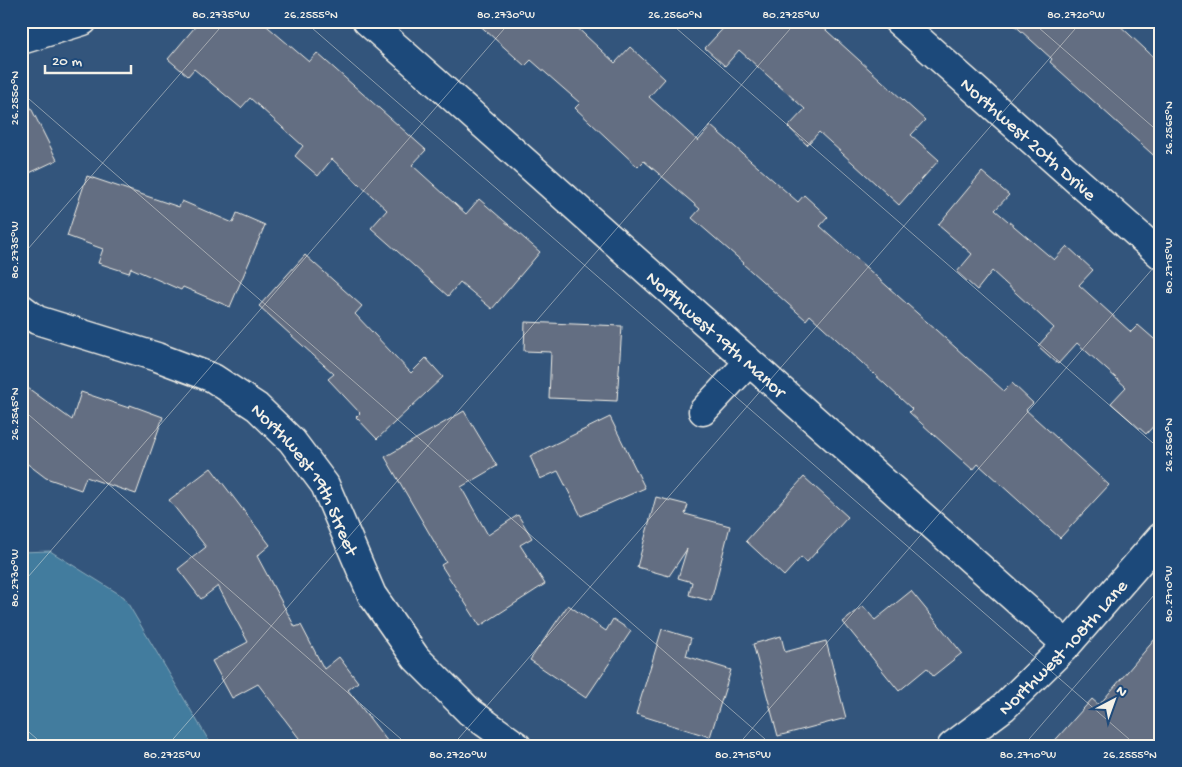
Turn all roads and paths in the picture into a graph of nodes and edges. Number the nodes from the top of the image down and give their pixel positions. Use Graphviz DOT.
graph roads {
  1 [pos="83,21"];
  2 [pos="367,21"];
  3 [pos="898,21"];
  4 [pos="21,40"];
  5 [pos="1161,255"];
  6 [pos="21,308"];
  7 [pos="749,362"];
  8 [pos="703,411"];
  9 [pos="1161,537"];
  10 [pos="1067,645"];
  11 [pos="517,746"];
  12 [pos="952,746"];
  1 -- 4 [label="street"];
  2 -- 7 [label="street, Northwest 19th Manor"];
  3 -- 5 [label="street, Northwest 20th Drive"];
  6 -- 11 [label="street, Northwest 19th Street"];
  7 -- 8 [label="street"];
  7 -- 10 [label="street, Northwest 19th Manor"];
  9 -- 10 [label="street, Northwest 108th Lane"];
  10 -- 12 [label="street, Northwest 108th Lane"];
}
